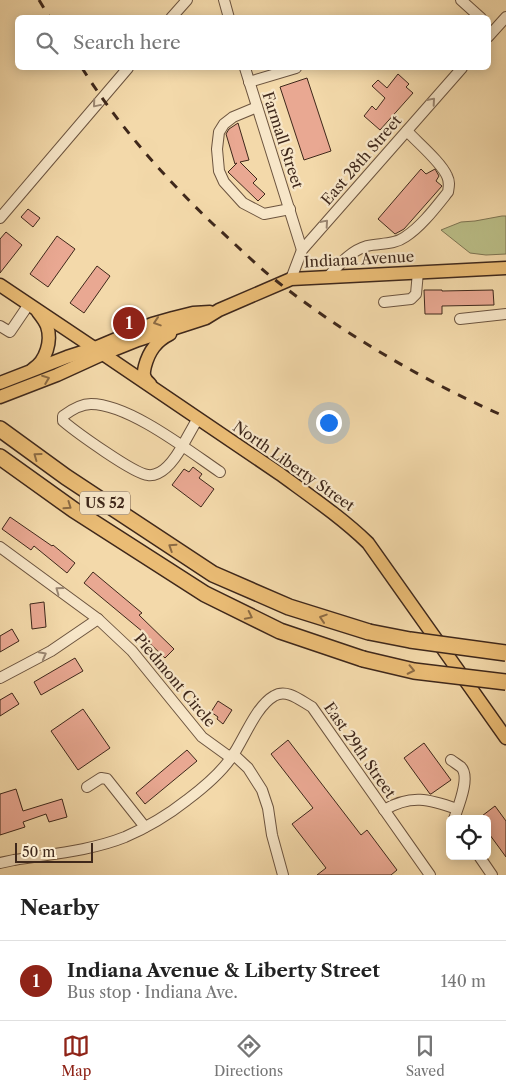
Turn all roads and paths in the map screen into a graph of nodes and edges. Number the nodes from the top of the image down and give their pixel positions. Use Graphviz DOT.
graph roads {
  1 [pos="187,0"];
  2 [pos="224,0"];
  3 [pos="461,0"];
  4 [pos="174,15"];
  5 [pos="228,15"];
  6 [pos="478,15"];
  7 [pos="506,17"];
  8 [pos="491,30"];
  9 [pos="126,70"];
  10 [pos="246,70"];
  11 [pos="289,70"];
  12 [pos="460,70"];
  13 [pos="249,82"];
  14 [pos="257,107"];
  15 [pos="407,131"];
  16 [pos="290,209"];
  17 [pos="0,218"];
  18 [pos="302,250"];
  19 [pos="506,268"];
  20 [pos="418,272"];
  21 [pos="328,277"];
  22 [pos="291,279"];
  23 [pos="0,285"];
  24 [pos="384,302"];
  25 [pos="32,306"];
  26 [pos="219,310"];
  27 [pos="506,314"];
  28 [pos="460,319"];
  29 [pos="0,326"];
  30 [pos="181,327"];
  31 [pos="99,351"];
  32 [pos="24,373"];
  33 [pos="0,383"];
  34 [pos="159,392"];
  35 [pos="0,397"];
  36 [pos="198,418"];
  37 [pos="0,429"];
  38 [pos="182,446"];
  39 [pos="0,457"];
  40 [pos="220,472"];
  41 [pos="0,547"];
  42 [pos="98,619"];
  43 [pos="506,653"];
  44 [pos="0,678"];
  45 [pos="506,682"];
  46 [pos="505,734"];
  47 [pos="232,756"];
  48 [pos="451,760"];
  49 [pos="87,787"];
  50 [pos="384,810"];
  51 [pos="456,814"];
  52 [pos="145,827"];
  53 [pos="482,860"];
  54 [pos="0,864"];
  55 [pos="283,875"];
  56 [pos="430,875"];
  57 [pos="492,875"];
  1 -- 4 [label="street"];
  2 -- 5 [label="street"];
  3 -- 6 [label="street"];
  7 -- 8 [label="street"];
  9 -- 17 [label="street, one-way"];
  10 -- 13 [label="street, Farmall Street"];
  11 -- 13 [label="street"];
  15 -- 12 [label="street, East 28th Street, one-way"];
  13 -- 14 [label="street, Farmall Street"];
  14 -- 16 [label="street, Farmall Street"];
  14 -- 16 [label="street"];
  18 -- 15 [label="street, East 28th Street, one-way"];
  15 -- 21 [label="street"];
  16 -- 18 [label="street, Farmall Street"];
  18 -- 22 [label="street, East 28th Street"];
  19 -- 20 [label="main road, Indiana Avenue"];
  20 -- 21 [label="main road, Indiana Avenue"];
  20 -- 24 [label="street"];
  21 -- 22 [label="main road, Indiana Avenue"];
  22 -- 26 [label="main road, Indiana Avenue"];
  23 -- 25 [label="main road, North Liberty Street"];
  25 -- 29 [label="street"];
  25 -- 31 [label="main road, North Liberty Street"];
  25 -- 32 [label="main road"];
  26 -- 30 [label="main road"];
  26 -- 31 [label="main road, one-way"];
  27 -- 28 [label="street"];
  30 -- 31 [label="main road"];
  30 -- 34 [label="main road"];
  31 -- 32 [label="main road"];
  31 -- 34 [label="main road, North Liberty Street"];
  35 -- 31 [label="main road, one-way"];
  32 -- 33 [label="main road"];
  34 -- 36 [label="main road, North Liberty Street"];
  36 -- 38 [label="street"];
  36 -- 46 [label="main road, North Liberty Street"];
  43 -- 37 [label="highway, US 52, one-way, bridge"];
  38 -- 38 [label="street"];
  38 -- 40 [label="street"];
  39 -- 45 [label="highway, US 52, one-way, bridge"];
  42 -- 41 [label="street, Piedmont Circle, one-way"];
  44 -- 42 [label="street, one-way"];
  42 -- 47 [label="street, Piedmont Circle"];
  47 -- 50 [label="street, East 29th Street"];
  47 -- 52 [label="street, East 29th Street"];
  47 -- 55 [label="street, Piedmont Circle"];
  48 -- 51 [label="street"];
  49 -- 52 [label="street"];
  50 -- 51 [label="street"];
  50 -- 56 [label="street, East 29th Street"];
  52 -- 54 [label="street, East 29th Street"];
  53 -- 57 [label="street"];
}
